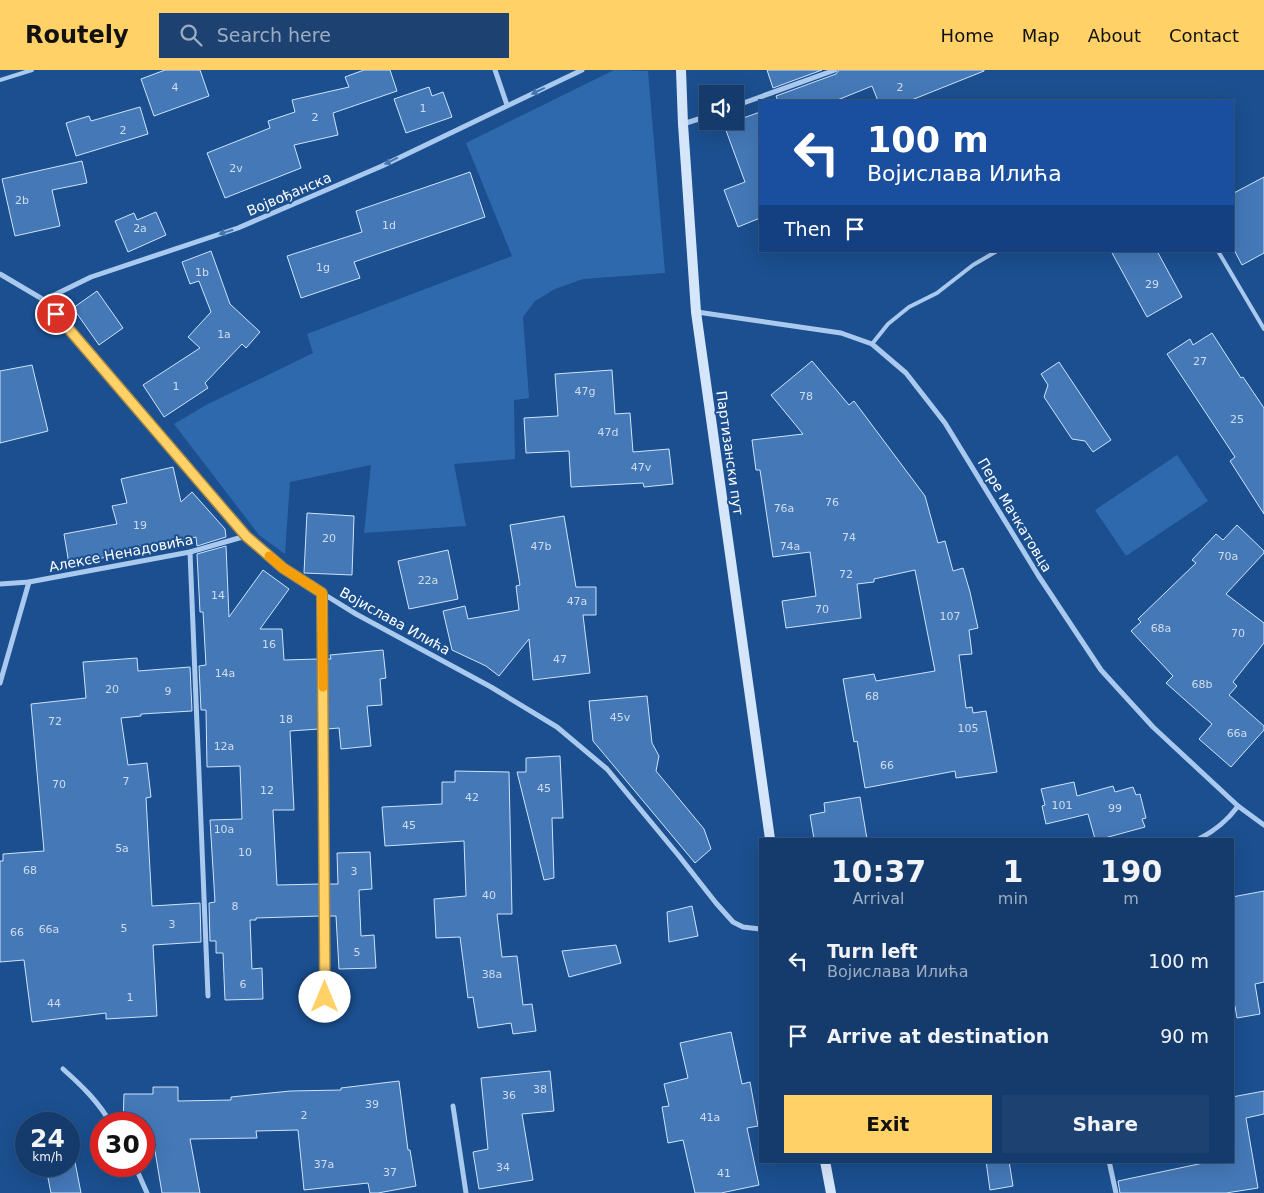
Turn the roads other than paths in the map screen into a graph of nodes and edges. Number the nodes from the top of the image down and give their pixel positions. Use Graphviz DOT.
graph roads {
  1 [pos="32,70"];
  2 [pos="495,70"];
  3 [pos="582,70"];
  4 [pos="681,70"];
  5 [pos="835,70"];
  6 [pos="0,80"];
  7 [pos="744,103"];
  8 [pos="507,105"];
  9 [pos="699,119"];
  10 [pos="682,124"];
  11 [pos="995,252"];
  12 [pos="1219,252"];
  13 [pos="0,274"];
  14 [pos="44,300"];
  15 [pos="696,312"];
  16 [pos="1264,329"];
  17 [pos="872,344"];
  18 [pos="246,536"];
  19 [pos="190,552"];
  20 [pos="29,582"];
  21 [pos="0,584"];
  22 [pos="322,593"];
  23 [pos="0,683"];
  24 [pos="1238,806"];
  25 [pos="1264,825"];
  26 [pos="770,838"];
  27 [pos="1201,838"];
  28 [pos="759,929"];
  29 [pos="208,996"];
  30 [pos="325,997"];
  31 [pos="63,1069"];
  32 [pos="453,1106"];
  33 [pos="102,1112"];
  34 [pos="825,1163"];
  35 [pos="1109,1163"];
  36 [pos="139,1177"];
  37 [pos="147,1193"];
  38 [pos="466,1193"];
  39 [pos="831,1193"];
  40 [pos="1116,1193"];
  1 -- 6 [label="lane"];
  2 -- 8 [label="street"];
  3 -- 8 [label="street, Војвођанска, one-way"];
  4 -- 10 [label="main road, Партизански пут"];
  5 -- 7 [label="street"];
  8 -- 14 [label="street, Војвођанска, one-way"];
  9 -- 10 [label="street"];
  10 -- 15 [label="main road, Партизански пут"];
  11 -- 17 [label="lane"];
  12 -- 16 [label="lane"];
  13 -- 14 [label="street"];
  14 -- 18 [label="street, Војислава Илића"];
  15 -- 17 [label="street, Пере Мачкатовца"];
  15 -- 26 [label="main road, Партизански пут"];
  17 -- 24 [label="street, Пере Мачкатовца"];
  18 -- 19 [label="street, Алексе Ненадовића"];
  18 -- 22 [label="street, Војислава Илића"];
  19 -- 20 [label="street, Алексе Ненадовића"];
  19 -- 29 [label="street"];
  20 -- 21 [label="street, Алексе Ненадовића"];
  20 -- 23 [label="street"];
  22 -- 28 [label="street, Војислава Илића"];
  22 -- 30 [label="street"];
  24 -- 25 [label="street, Пере Мачкатовца"];
  24 -- 27 [label="street"];
  31 -- 33 [label="street"];
  32 -- 38 [label="street"];
  34 -- 39 [label="main road"];
  35 -- 40 [label="street"];
  36 -- 37 [label="street"];
}
